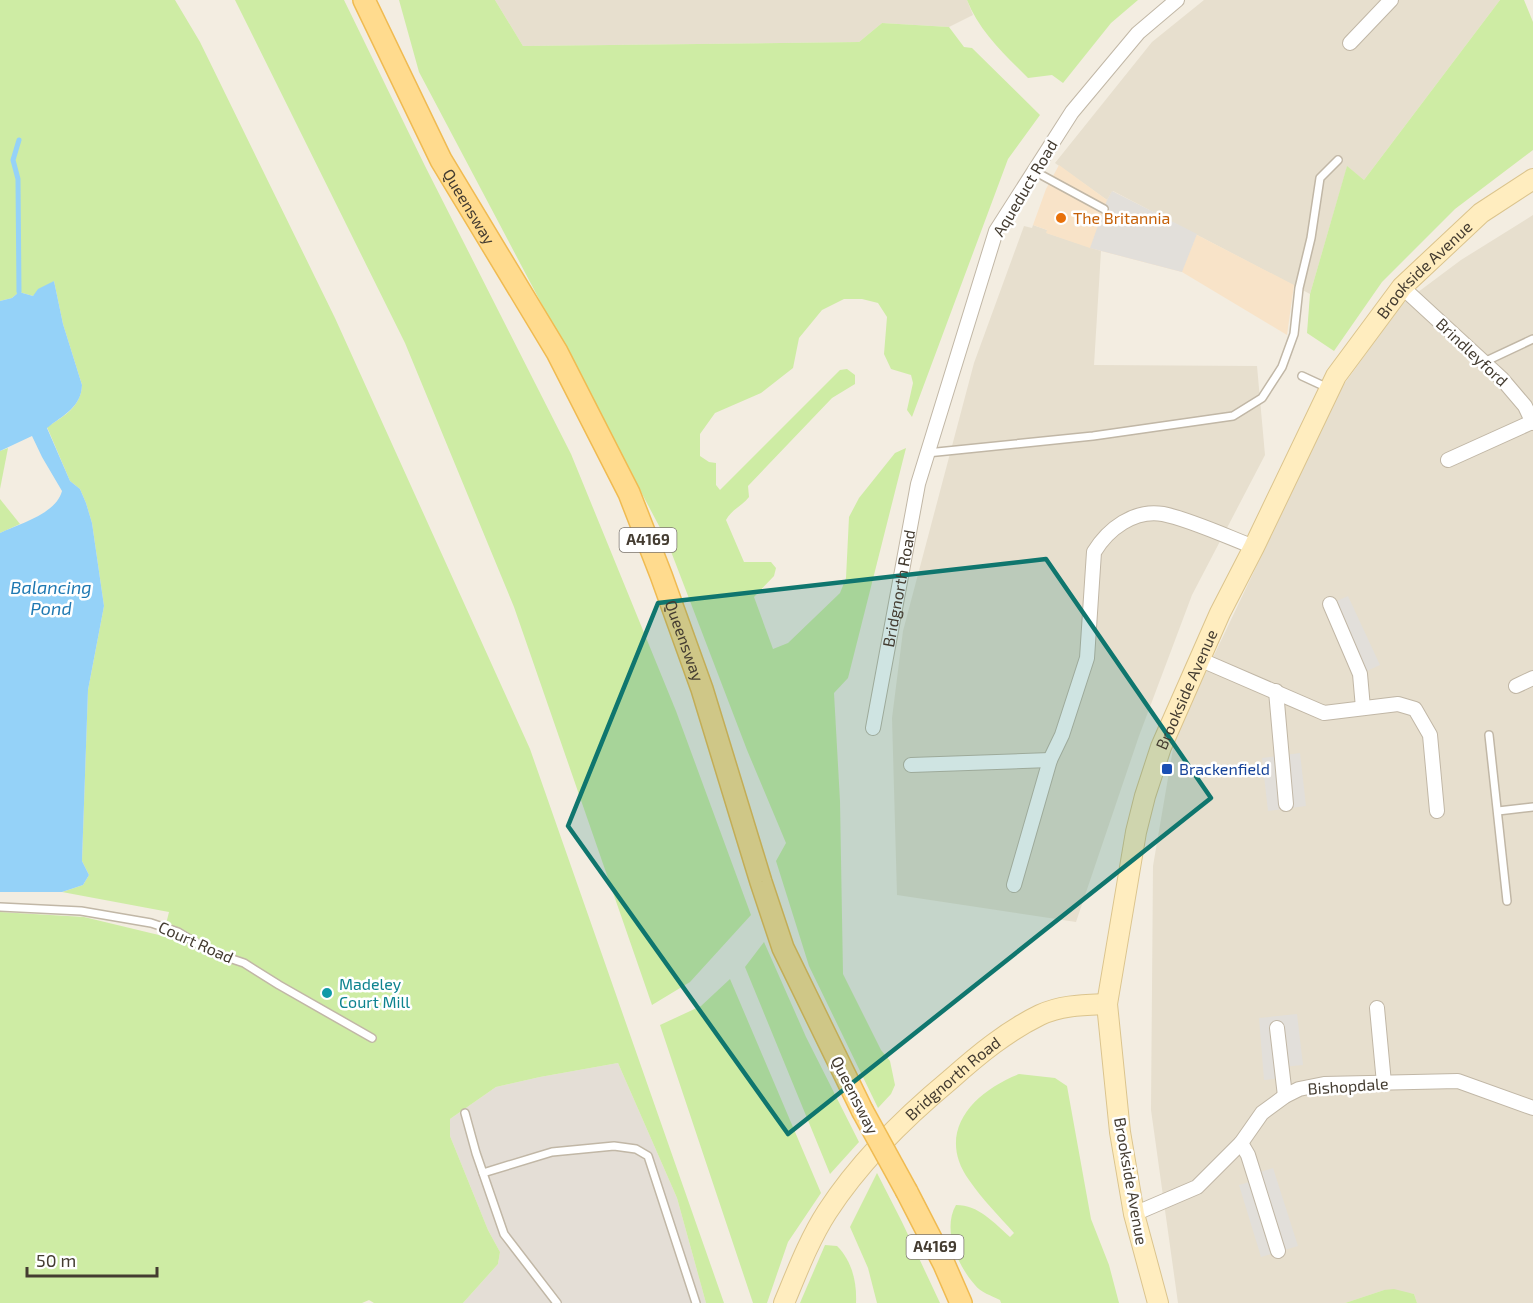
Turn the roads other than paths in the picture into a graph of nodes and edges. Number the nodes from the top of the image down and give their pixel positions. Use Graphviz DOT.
graph roads {
  1 [pos="364,0"];
  2 [pos="1177,0"];
  3 [pos="1391,0"];
  4 [pos="1350,43"];
  5 [pos="1338,160"];
  6 [pos="1034,171"];
  7 [pos="1533,179"];
  8 [pos="1104,209"];
  9 [pos="1402,287"];
  10 [pos="1533,339"];
  11 [pos="1484,362"];
  12 [pos="1302,376"];
  13 [pos="1330,389"];
  14 [pos="1533,423"];
  15 [pos="927,453"];
  16 [pos="1448,460"];
  17 [pos="918,484"];
  18 [pos="1254,548"];
  19 [pos="1330,604"];
  20 [pos="1199,659"];
  21 [pos="1533,678"];
  22 [pos="1516,686"];
  23 [pos="1276,691"];
  24 [pos="1363,708"];
  25 [pos="873,728"];
  26 [pos="1489,735"];
  27 [pos="1050,760"];
  28 [pos="911,765"];
  29 [pos="1286,804"];
  30 [pos="1533,807"];
  31 [pos="1437,811"];
  32 [pos="1498,811"];
  33 [pos="1014,885"];
  34 [pos="1507,901"];
  35 [pos="0,907"];
  36 [pos="1107,1004"];
  37 [pos="1377,1008"];
  38 [pos="1277,1028"];
  39 [pos="372,1038"];
  40 [pos="1384,1083"];
  41 [pos="1285,1096"];
  42 [pos="1531,1107"];
  43 [pos="465,1113"];
  44 [pos="1533,1122"];
  45 [pos="1241,1143"];
  46 [pos="483,1173"];
  47 [pos="1134,1214"];
  48 [pos="1278,1251"];
  49 [pos="557,1303"];
  50 [pos="696,1303"];
  51 [pos="784,1303"];
  52 [pos="961,1303"];
  53 [pos="1158,1303"];
  1 -- 52 [label="main road, Queensway / A4169, bridge"];
  2 -- 6 [label="street, Aqueduct Road"];
  3 -- 4 [label="street"];
  5 -- 15 [label="lane"];
  6 -- 8 [label="lane"];
  6 -- 15 [label="street, Aqueduct Road"];
  7 -- 9 [label="street, Brookside Avenue"];
  9 -- 11 [label="street, Brindleyford"];
  9 -- 13 [label="street, Brookside Avenue"];
  10 -- 11 [label="lane"];
  11 -- 14 [label="street, Brindleyford"];
  12 -- 13 [label="lane"];
  13 -- 18 [label="street, Brookside Avenue"];
  14 -- 16 [label="street"];
  15 -- 17 [label="street, Aqueduct Road"];
  17 -- 25 [label="street, Bridgnorth Road"];
  18 -- 20 [label="street, Brookside Avenue"];
  18 -- 27 [label="street"];
  19 -- 24 [label="street"];
  20 -- 23 [label="street"];
  20 -- 36 [label="street, Brookside Avenue"];
  21 -- 22 [label="street"];
  23 -- 24 [label="street"];
  23 -- 29 [label="street"];
  24 -- 31 [label="street"];
  26 -- 32 [label="lane"];
  27 -- 28 [label="street"];
  27 -- 33 [label="street"];
  30 -- 32 [label="lane"];
  32 -- 34 [label="lane"];
  35 -- 39 [label="lane, Court Road"];
  36 -- 47 [label="street, Brookside Avenue"];
  36 -- 51 [label="street, Bridgnorth Road"];
  37 -- 40 [label="street"];
  38 -- 41 [label="street"];
  40 -- 41 [label="street, Bishopdale"];
  40 -- 42 [label="street, Bishopdale"];
  41 -- 45 [label="street, Bishopdale"];
  42 -- 44 [label="street"];
  43 -- 46 [label="lane"];
  45 -- 47 [label="street, Bishopdale"];
  45 -- 48 [label="street"];
  46 -- 49 [label="lane"];
  46 -- 50 [label="lane"];
  47 -- 53 [label="street, Brookside Avenue"];
}
